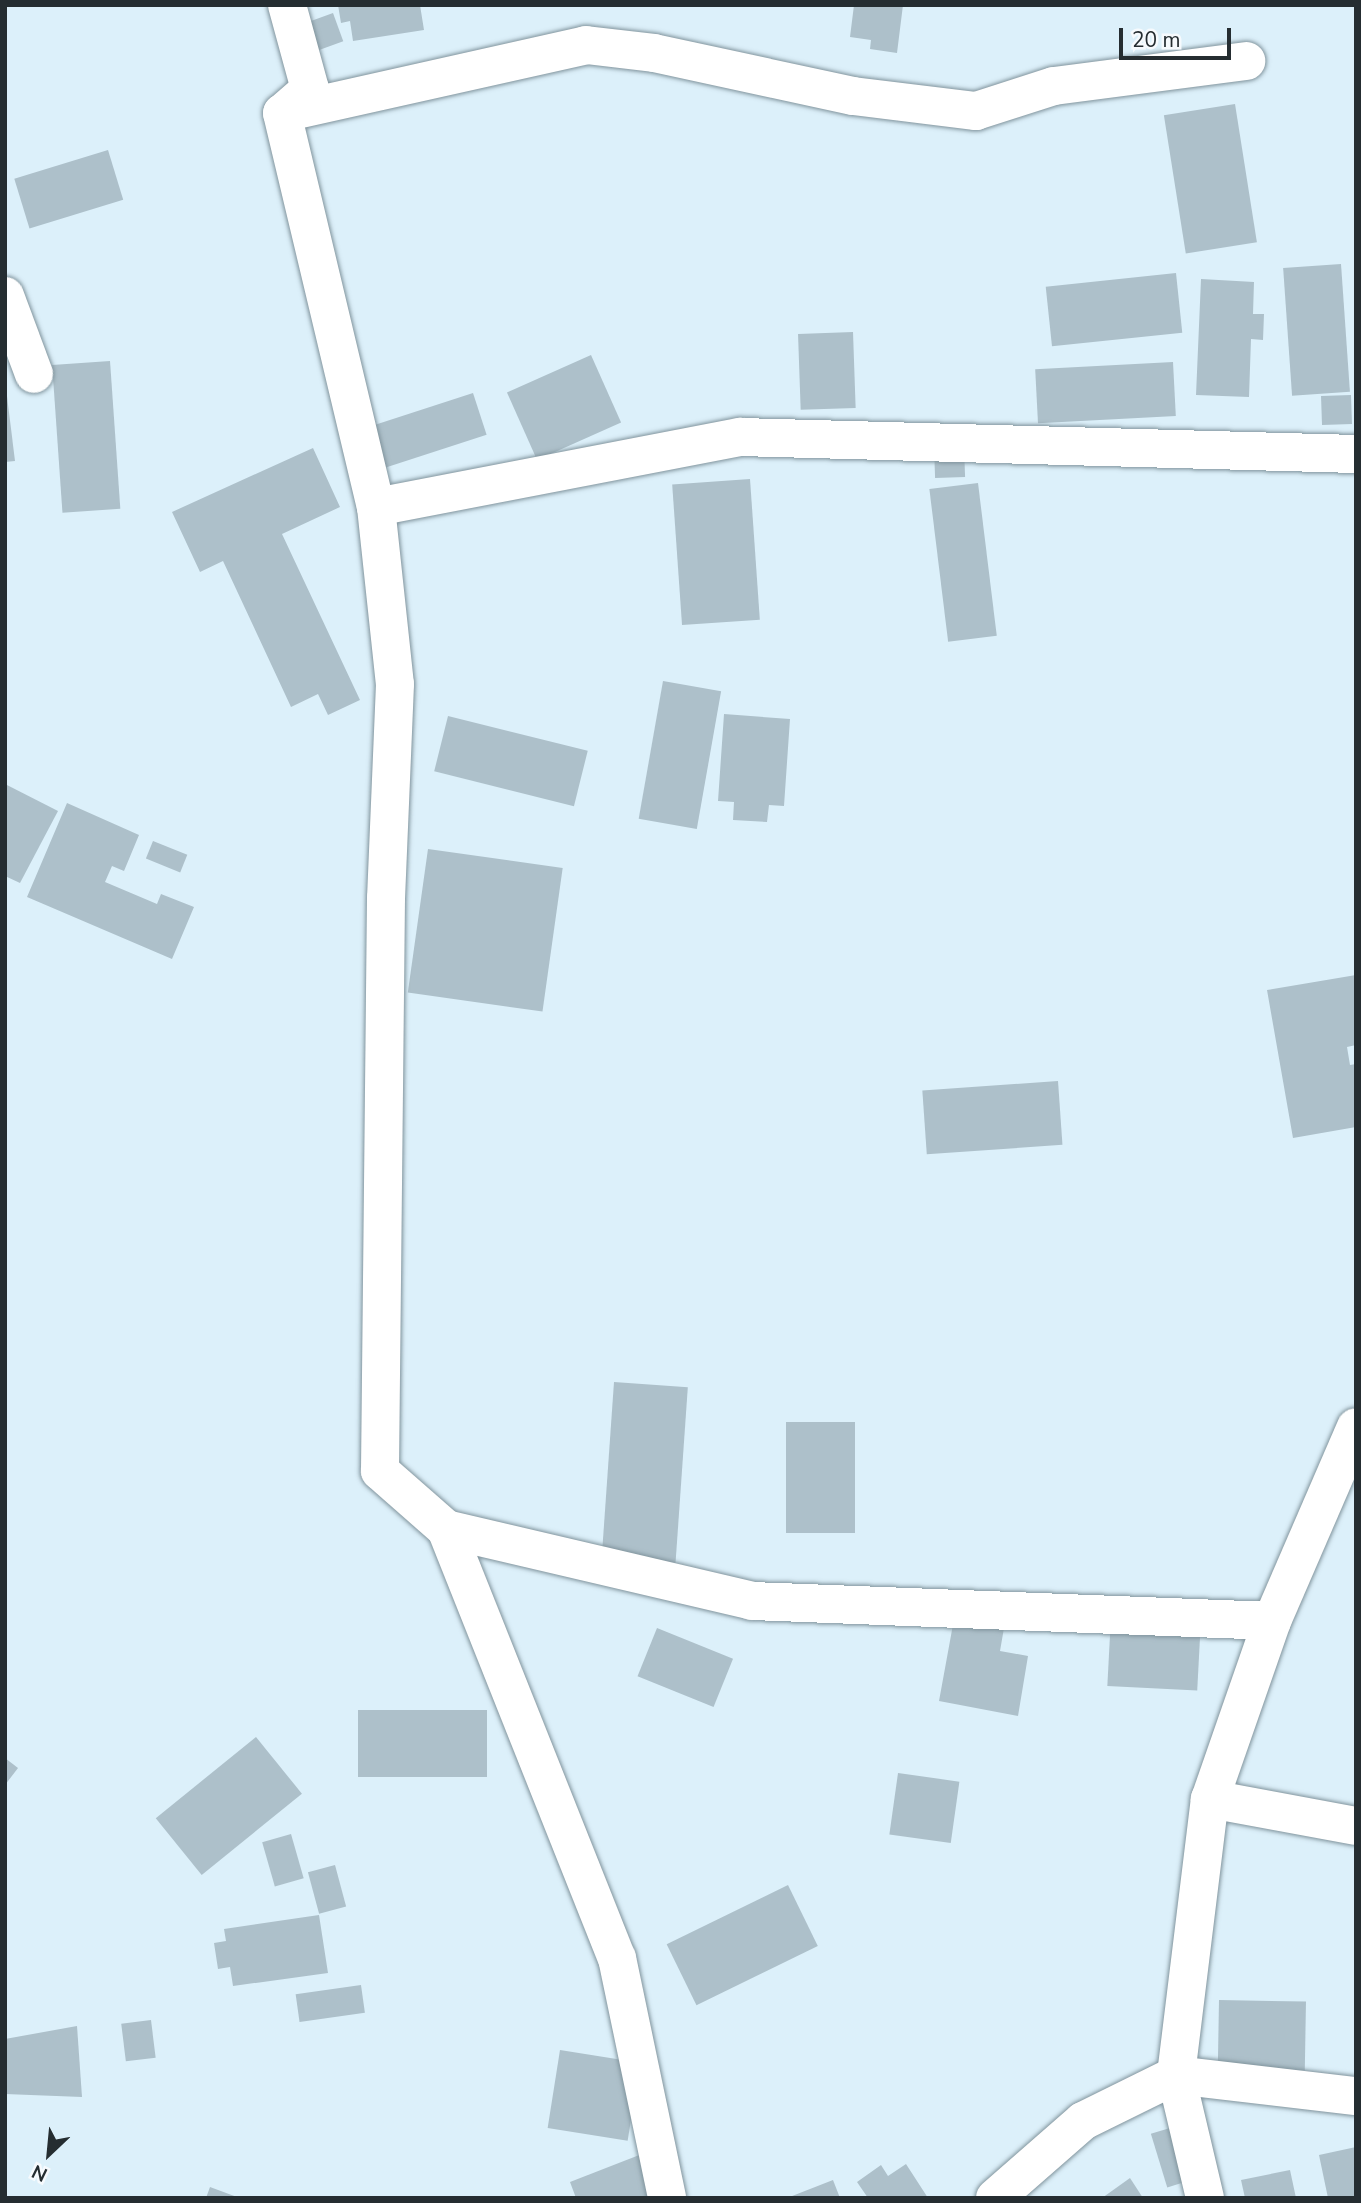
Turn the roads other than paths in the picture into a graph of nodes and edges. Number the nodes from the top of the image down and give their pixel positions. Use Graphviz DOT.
graph roads {
  1 [pos="286,5"];
  2 [pos="1246,61"];
  3 [pos="282,113"];
  4 [pos="5,296"];
  5 [pos="34,374"];
  6 [pos="1356,454"];
  7 [pos="376,507"];
  8 [pos="1356,1427"];
  9 [pos="446,1529"];
  10 [pos="1272,1621"];
  11 [pos="1210,1799"];
  12 [pos="1356,1826"];
  13 [pos="1176,2075"];
  14 [pos="1356,2096"];
  15 [pos="667,2198"];
  16 [pos="995,2198"];
  17 [pos="1205,2198"];
  1 -- 3 [label="street"];
  2 -- 3 [label="street"];
  3 -- 7 [label="street"];
  4 -- 5 [label="street"];
  6 -- 7 [label="street"];
  7 -- 9 [label="street"];
  8 -- 10 [label="street"];
  9 -- 10 [label="street"];
  9 -- 15 [label="street"];
  10 -- 11 [label="street"];
  11 -- 12 [label="street"];
  11 -- 13 [label="street"];
  13 -- 14 [label="street"];
  13 -- 16 [label="street"];
  13 -- 17 [label="street"];
}
